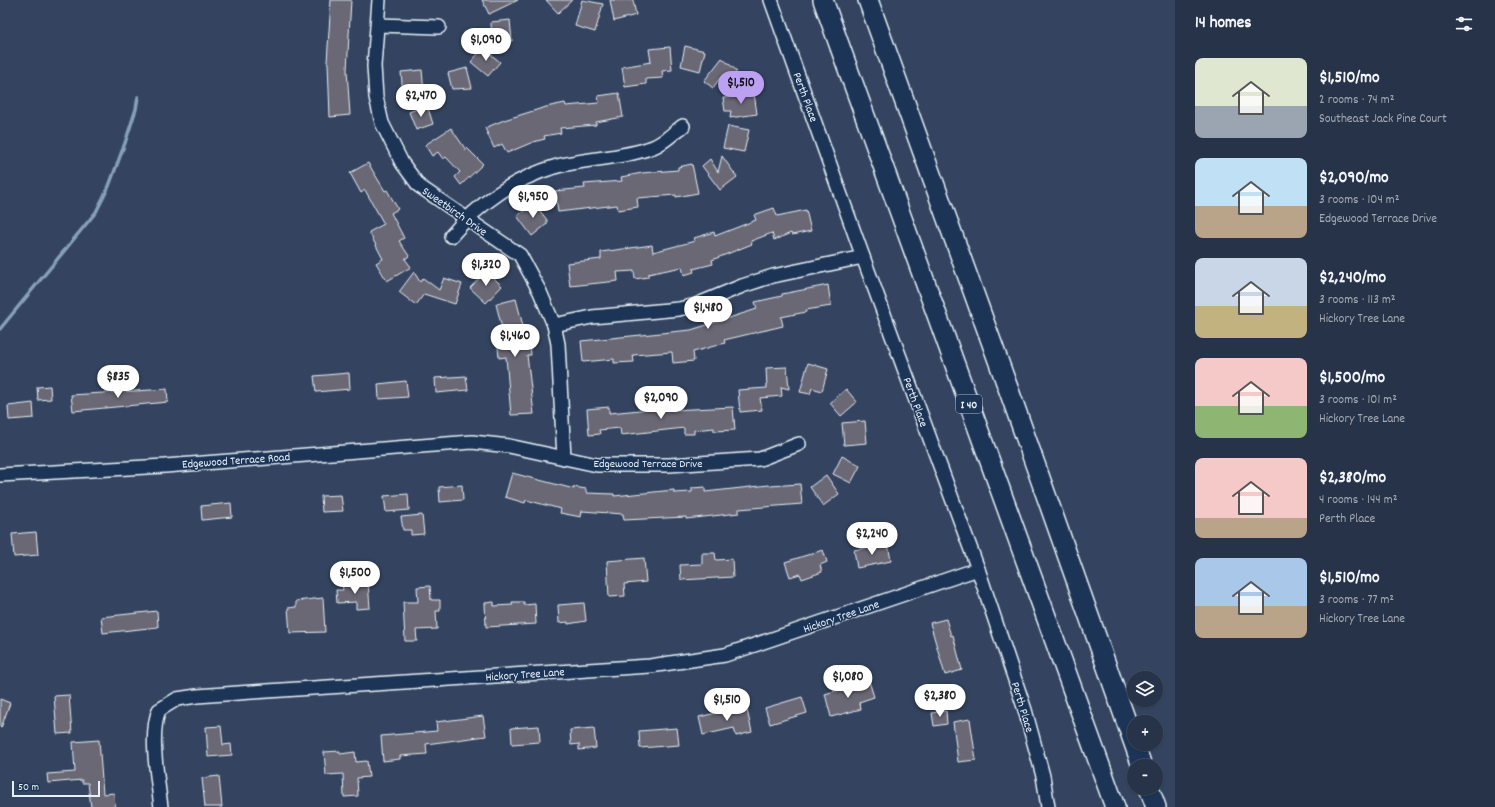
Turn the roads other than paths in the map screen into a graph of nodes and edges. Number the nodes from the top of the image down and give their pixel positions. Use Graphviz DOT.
graph roads {
  1 [pos="379,0"];
  2 [pos="771,0"];
  3 [pos="823,0"];
  4 [pos="868,0"];
  5 [pos="378,25"];
  6 [pos="439,27"];
  7 [pos="683,126"];
  8 [pos="466,219"];
  9 [pos="451,236"];
  10 [pos="863,257"];
  11 [pos="554,324"];
  12 [pos="472,442"];
  13 [pos="798,444"];
  14 [pos="564,458"];
  15 [pos="0,475"];
  16 [pos="978,569"];
  17 [pos="1140,759"];
  18 [pos="1152,795"];
  19 [pos="161,807"];
  20 [pos="1048,807"];
  21 [pos="1115,807"];
  22 [pos="1156,807"];
  1 -- 5 [label="street, Sweetbirch Drive"];
  2 -- 10 [label="street, Perth Place"];
  3 -- 21 [label="highway, I 40"];
  4 -- 17 [label="highway"];
  5 -- 6 [label="street"];
  5 -- 8 [label="street, Sweetbirch Drive"];
  7 -- 8 [label="street"];
  8 -- 9 [label="street"];
  8 -- 11 [label="street, Sweetbirch Drive"];
  10 -- 11 [label="street"];
  10 -- 16 [label="street, Perth Place"];
  11 -- 14 [label="street, Sweetbirch Drive"];
  12 -- 14 [label="street, Edgewood Terrace Drive"];
  12 -- 15 [label="street, Edgewood Terrace Road"];
  13 -- 14 [label="street, Edgewood Terrace Drive"];
  16 -- 19 [label="street, Hickory Tree Lane"];
  16 -- 20 [label="street, Perth Place"];
  18 -- 22 [label="highway"];
}
